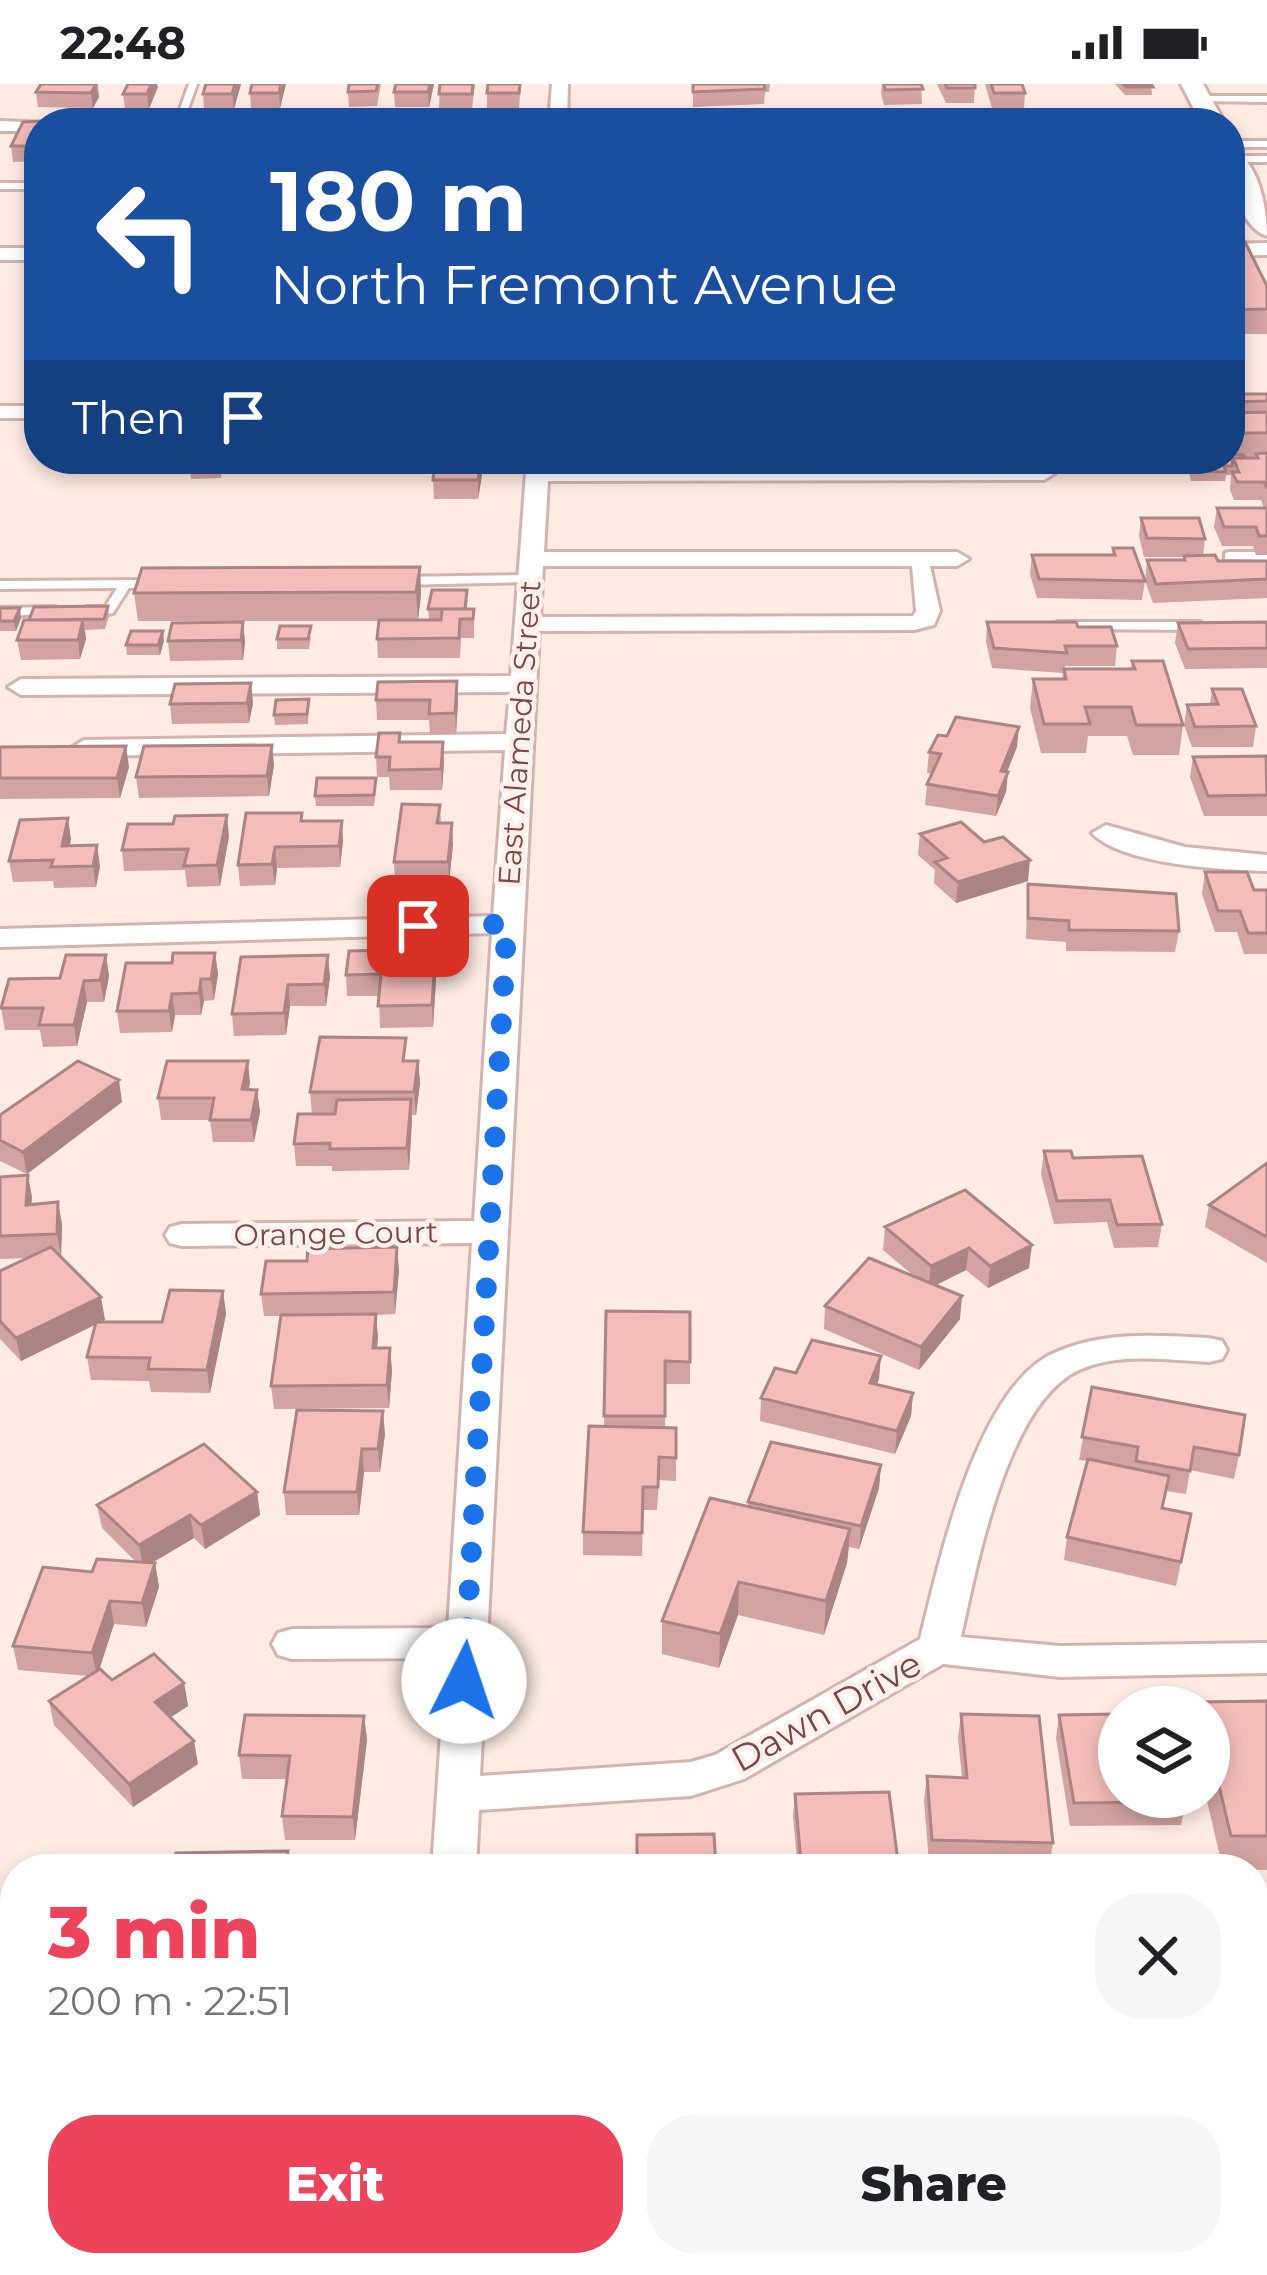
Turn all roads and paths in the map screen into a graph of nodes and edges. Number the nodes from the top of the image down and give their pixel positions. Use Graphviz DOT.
graph roads {
  1 [pos="1196,92"];
  2 [pos="1267,99"];
  3 [pos="1245,185"];
  4 [pos="1267,228"];
  5 [pos="538,474"];
  6 [pos="1229,556"];
  7 [pos="1267,556"];
  8 [pos="957,559"];
  9 [pos="531,569"];
  10 [pos="921,570"];
  11 [pos="387,581"];
  12 [pos="125,584"];
  13 [pos="172,584"];
  14 [pos="0,585"];
  15 [pos="0,612"];
  16 [pos="527,624"];
  17 [pos="1043,626"];
  18 [pos="1222,626"];
  19 [pos="524,684"];
  20 [pos="21,687"];
  21 [pos="520,742"];
  22 [pos="53,748"];
  23 [pos="1106,833"];
  24 [pos="1267,863"];
  25 [pos="507,924"];
  26 [pos="0,938"];
  27 [pos="490,1232"];
  28 [pos="182,1235"];
  29 [pos="1209,1350"];
  30 [pos="466,1643"];
  31 [pos="292,1644"];
  32 [pos="938,1648"];
  33 [pos="1267,1658"];
  34 [pos="456,1795"];
  35 [pos="454,1854"];
  1 -- 2 [label="lane"];
  3 -- 4 [label="street"];
  5 -- 9 [label="street, East Alameda Street"];
  6 -- 7 [label="lane"];
  8 -- 9 [label="street"];
  9 -- 11 [label="lane"];
  9 -- 16 [label="street, East Alameda Street"];
  10 -- 16 [label="street"];
  12 -- 13 [label="lane"];
  12 -- 14 [label="lane"];
  12 -- 15 [label="lane"];
  16 -- 19 [label="street, East Alameda Street"];
  17 -- 18 [label="lane"];
  19 -- 20 [label="street"];
  19 -- 21 [label="street, East Alameda Street"];
  21 -- 22 [label="street"];
  21 -- 25 [label="street, East Alameda Street"];
  23 -- 24 [label="street"];
  25 -- 26 [label="street"];
  25 -- 27 [label="street, East Alameda Street"];
  27 -- 28 [label="street, Orange Court"];
  27 -- 30 [label="street, East Alameda Street"];
  29 -- 32 [label="street"];
  30 -- 31 [label="street"];
  30 -- 34 [label="street, East Alameda Street"];
  32 -- 33 [label="street, Dawn Drive"];
  32 -- 34 [label="street, Dawn Drive"];
  34 -- 35 [label="street, East Alameda Street"];
}
